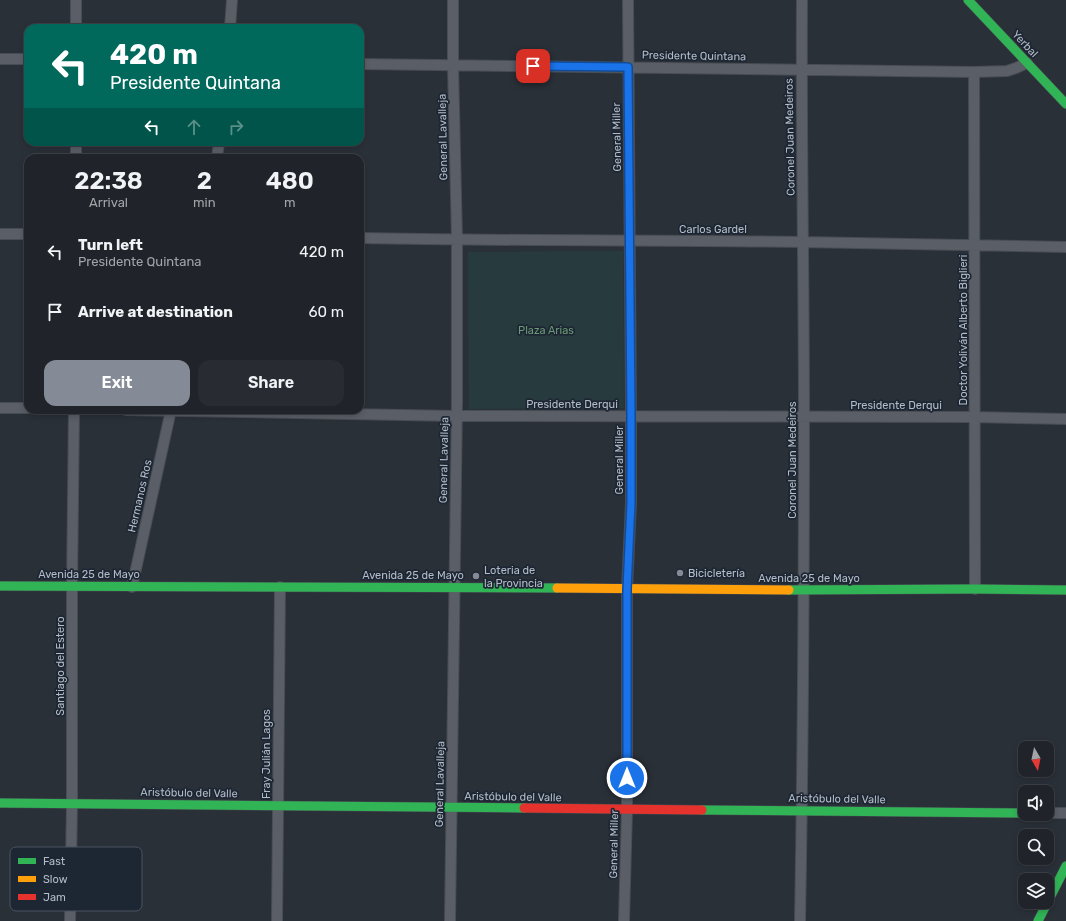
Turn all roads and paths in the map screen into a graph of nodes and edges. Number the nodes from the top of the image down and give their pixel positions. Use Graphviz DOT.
graph roads {
  1 [pos="76,0"];
  2 [pos="232,0"];
  3 [pos="453,0"];
  4 [pos="628,0"];
  5 [pos="802,0"];
  6 [pos="968,0"];
  7 [pos="76,24"];
  8 [pos="230,24"];
  9 [pos="0,59"];
  10 [pos="24,59"];
  11 [pos="1026,63"];
  12 [pos="364,64"];
  13 [pos="453,65"];
  14 [pos="628,67"];
  15 [pos="801,69"];
  16 [pos="974,72"];
  17 [pos="1066,104"];
  18 [pos="0,234"];
  19 [pos="24,234"];
  20 [pos="364,238"];
  21 [pos="457,240"];
  22 [pos="630,241"];
  23 [pos="803,242"];
  24 [pos="975,246"];
  25 [pos="1066,247"];
  26 [pos="0,408"];
  27 [pos="24,408"];
  28 [pos="74,414"];
  29 [pos="170,414"];
  30 [pos="342,414"];
  31 [pos="456,416"];
  32 [pos="631,416"];
  33 [pos="974,416"];
  34 [pos="804,417"];
  35 [pos="1066,419"];
  36 [pos="0,586"];
  37 [pos="72,586"];
  38 [pos="132,587"];
  39 [pos="280,587"];
  40 [pos="454,587"];
  41 [pos="627,589"];
  42 [pos="975,589"];
  43 [pos="803,590"];
  44 [pos="1066,590"];
  45 [pos="0,803"];
  46 [pos="72,804"];
  47 [pos="278,806"];
  48 [pos="451,808"];
  49 [pos="627,810"];
  50 [pos="802,811"];
  51 [pos="1018,813"];
  52 [pos="1054,813"];
  53 [pos="1066,813"];
  54 [pos="71,847"];
  55 [pos="1066,866"];
  56 [pos="70,911"];
  57 [pos="70,921"];
  58 [pos="277,921"];
  59 [pos="450,921"];
  60 [pos="624,921"];
  61 [pos="800,921"];
  62 [pos="1038,921"];
  1 -- 7 [label="street"];
  2 -- 8 [label="street"];
  3 -- 13 [label="street, General Lavalleja"];
  4 -- 14 [label="street, General Miller"];
  5 -- 15 [label="street, Coronel Juan Medeiros"];
  6 -- 11 [label="street, Yerbal"];
  9 -- 10 [label="street"];
  11 -- 16 [label="street, Presidente Quintana"];
  11 -- 17 [label="street, Yerbal"];
  12 -- 13 [label="street, Presidente Quintana"];
  13 -- 14 [label="street, Presidente Quintana"];
  13 -- 21 [label="street, General Lavalleja"];
  14 -- 15 [label="street, Presidente Quintana"];
  14 -- 22 [label="street, General Miller"];
  15 -- 16 [label="street, Presidente Quintana"];
  15 -- 23 [label="street, Coronel Juan Medeiros"];
  16 -- 24 [label="street, Doctor Yoliván Alberto Biglieri"];
  18 -- 19 [label="street"];
  20 -- 21 [label="street, Carlos Gardel"];
  21 -- 22 [label="street, Carlos Gardel"];
  21 -- 31 [label="street, General Lavalleja"];
  22 -- 23 [label="street, Carlos Gardel"];
  22 -- 32 [label="street, General Miller"];
  23 -- 24 [label="street, Carlos Gardel"];
  23 -- 34 [label="street, Coronel Juan Medeiros"];
  24 -- 25 [label="street, Carlos Gardel"];
  24 -- 33 [label="street, Doctor Yoliván Alberto Biglieri"];
  26 -- 27 [label="street"];
  28 -- 37 [label="street, Santiago del Estero"];
  29 -- 38 [label="street, Hermanos Ros"];
  30 -- 31 [label="street, Presidente Derqui"];
  31 -- 32 [label="street, Presidente Derqui"];
  31 -- 40 [label="street, General Lavalleja"];
  32 -- 34 [label="street, Presidente Derqui"];
  32 -- 41 [label="street, General Miller"];
  33 -- 34 [label="street, Presidente Derqui"];
  33 -- 35 [label="street, Presidente Derqui"];
  33 -- 42 [label="street, Doctor Yoliván Alberto Biglieri"];
  34 -- 43 [label="street, Coronel Juan Medeiros"];
  36 -- 37 [label="street, Avenida 25 de Mayo"];
  37 -- 38 [label="street, Avenida 25 de Mayo"];
  37 -- 46 [label="street, Santiago del Estero"];
  38 -- 39 [label="street, Avenida 25 de Mayo"];
  39 -- 40 [label="street, Avenida 25 de Mayo"];
  39 -- 47 [label="street, Fray Julián Lagos"];
  40 -- 41 [label="street, Avenida 25 de Mayo"];
  40 -- 48 [label="street, General Lavalleja"];
  41 -- 43 [label="street, Avenida 25 de Mayo"];
  41 -- 49 [label="street, General Miller"];
  42 -- 43 [label="street, Avenida 25 de Mayo"];
  42 -- 44 [label="street, Avenida 25 de Mayo"];
  43 -- 50 [label="street, Coronel Juan Medeiros"];
  45 -- 46 [label="street, Aristóbulo del Valle"];
  46 -- 47 [label="street, Aristóbulo del Valle"];
  46 -- 54 [label="street, Santiago del Estero"];
  47 -- 48 [label="street, Aristóbulo del Valle"];
  47 -- 58 [label="street, Fray Julián Lagos"];
  48 -- 49 [label="street, Aristóbulo del Valle"];
  48 -- 59 [label="street, General Lavalleja"];
  49 -- 50 [label="street, Aristóbulo del Valle"];
  49 -- 60 [label="street, General Miller"];
  50 -- 51 [label="street, Aristóbulo del Valle"];
  50 -- 61 [label="street, Coronel Juan Medeiros"];
  52 -- 53 [label="street"];
  55 -- 62 [label="street"];
  56 -- 57 [label="street, Santiago del Estero"];
}
